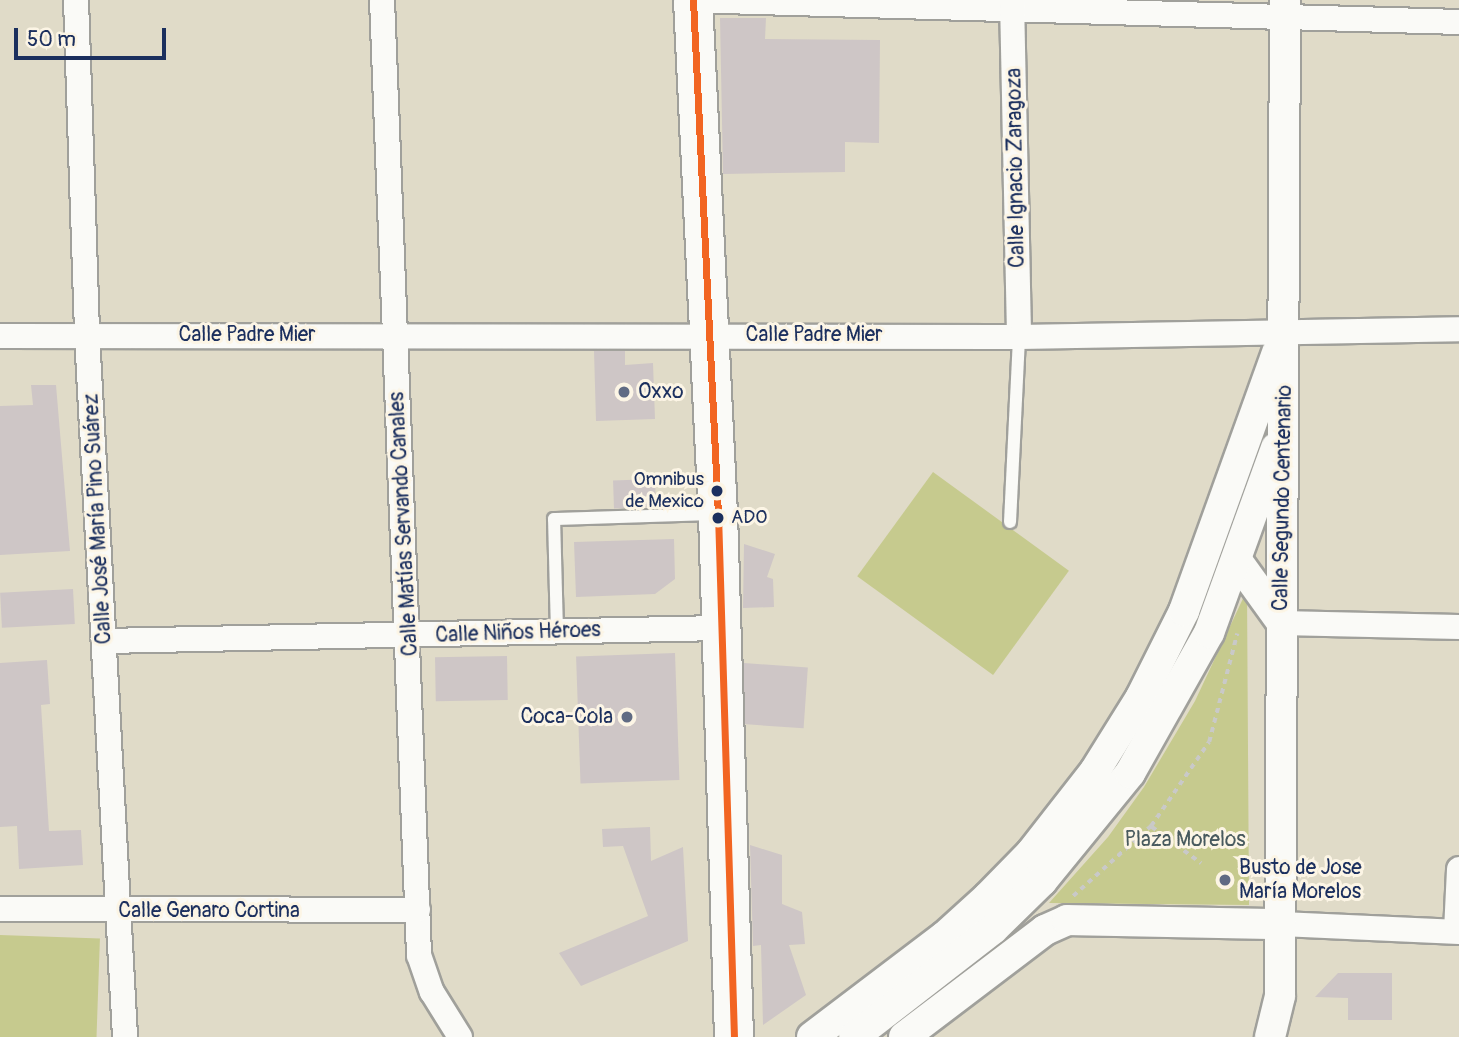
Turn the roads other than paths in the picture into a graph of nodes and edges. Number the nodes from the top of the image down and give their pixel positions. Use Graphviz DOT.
graph roads {
  1 [pos="76,0"];
  2 [pos="382,0"];
  3 [pos="687,0"];
  4 [pos="693,0"];
  5 [pos="1012,3"];
  6 [pos="1285,8"];
  7 [pos="1459,22"];
  8 [pos="1459,329"];
  9 [pos="1285,332"];
  10 [pos="396,334"];
  11 [pos="87,335"];
  12 [pos="710,335"];
  13 [pos="0,336"];
  14 [pos="1019,337"];
  15 [pos="1284,425"];
  16 [pos="718,514"];
  17 [pos="1010,522"];
  18 [pos="1238,562"];
  19 [pos="1282,623"];
  20 [pos="1459,626"];
  21 [pos="720,628"];
  22 [pos="557,632"];
  23 [pos="410,636"];
  24 [pos="105,641"];
  25 [pos="1103,758"];
  26 [pos="1130,774"];
  27 [pos="1459,869"];
  28 [pos="0,909"];
  29 [pos="418,910"];
  30 [pos="119,911"];
  31 [pos="1281,924"];
  32 [pos="1458,932"];
  33 [pos="1280,996"];
  34 [pos="736,1035"];
  35 [pos="125,1037"];
  36 [pos="460,1037"];
  37 [pos="812,1037"];
  38 [pos="854,1037"];
  39 [pos="904,1037"];
  40 [pos="1270,1037"];
  41 [pos="1290,1037"];
  1 -- 11 [label="street, Calle José María Pino Suárez"];
  2 -- 10 [label="street, Calle Matías Servando Canales"];
  3 -- 4 [label="street"];
  4 -- 5 [label="street"];
  4 -- 12 [label="main road"];
  5 -- 6 [label="street"];
  5 -- 14 [label="street, Calle Ignacio Zaragoza"];
  6 -- 7 [label="street"];
  6 -- 9 [label="street, Calle Segundo Centenario"];
  8 -- 9 [label="street, Calle Padre Mier"];
  9 -- 14 [label="street, Calle Padre Mier"];
  9 -- 15 [label="street, Calle Segundo Centenario"];
  9 -- 25 [label="street"];
  10 -- 11 [label="street, Calle Padre Mier"];
  10 -- 12 [label="street, Calle Padre Mier"];
  10 -- 23 [label="street, Calle Matías Servando Canales"];
  11 -- 13 [label="street, Calle Padre Mier"];
  11 -- 24 [label="street, Calle José María Pino Suárez"];
  12 -- 14 [label="street, Calle Padre Mier"];
  12 -- 16 [label="main road"];
  14 -- 17 [label="lane"];
  15 -- 18 [label="street"];
  15 -- 19 [label="street, Calle Segundo Centenario"];
  16 -- 21 [label="main road"];
  16 -- 22 [label="lane"];
  18 -- 19 [label="street"];
  18 -- 26 [label="street"];
  19 -- 20 [label="street"];
  19 -- 31 [label="street, Calle Segundo Centenario"];
  21 -- 22 [label="street, Calle Niños Héroes"];
  21 -- 34 [label="main road"];
  22 -- 23 [label="street, Calle Niños Héroes"];
  23 -- 24 [label="street, Calle Niños Héroes"];
  23 -- 29 [label="street, Calle Matías Servando Canales"];
  24 -- 30 [label="street, Calle José María Pino Suárez"];
  25 -- 26 [label="street"];
  25 -- 37 [label="street"];
  26 -- 38 [label="street"];
  27 -- 32 [label="street"];
  28 -- 30 [label="street, Calle Genaro Cortina"];
  29 -- 30 [label="street, Calle Genaro Cortina"];
  29 -- 36 [label="street, Calle Matías Servando Canales"];
  30 -- 35 [label="street, Calle José María Pino Suárez"];
  31 -- 32 [label="street"];
  31 -- 33 [label="street, Calle Segundo Centenario"];
  31 -- 39 [label="street"];
  33 -- 40 [label="street, Calle Segundo Centenario"];
  33 -- 41 [label="street, Calle Segundo Centenario"];
}
